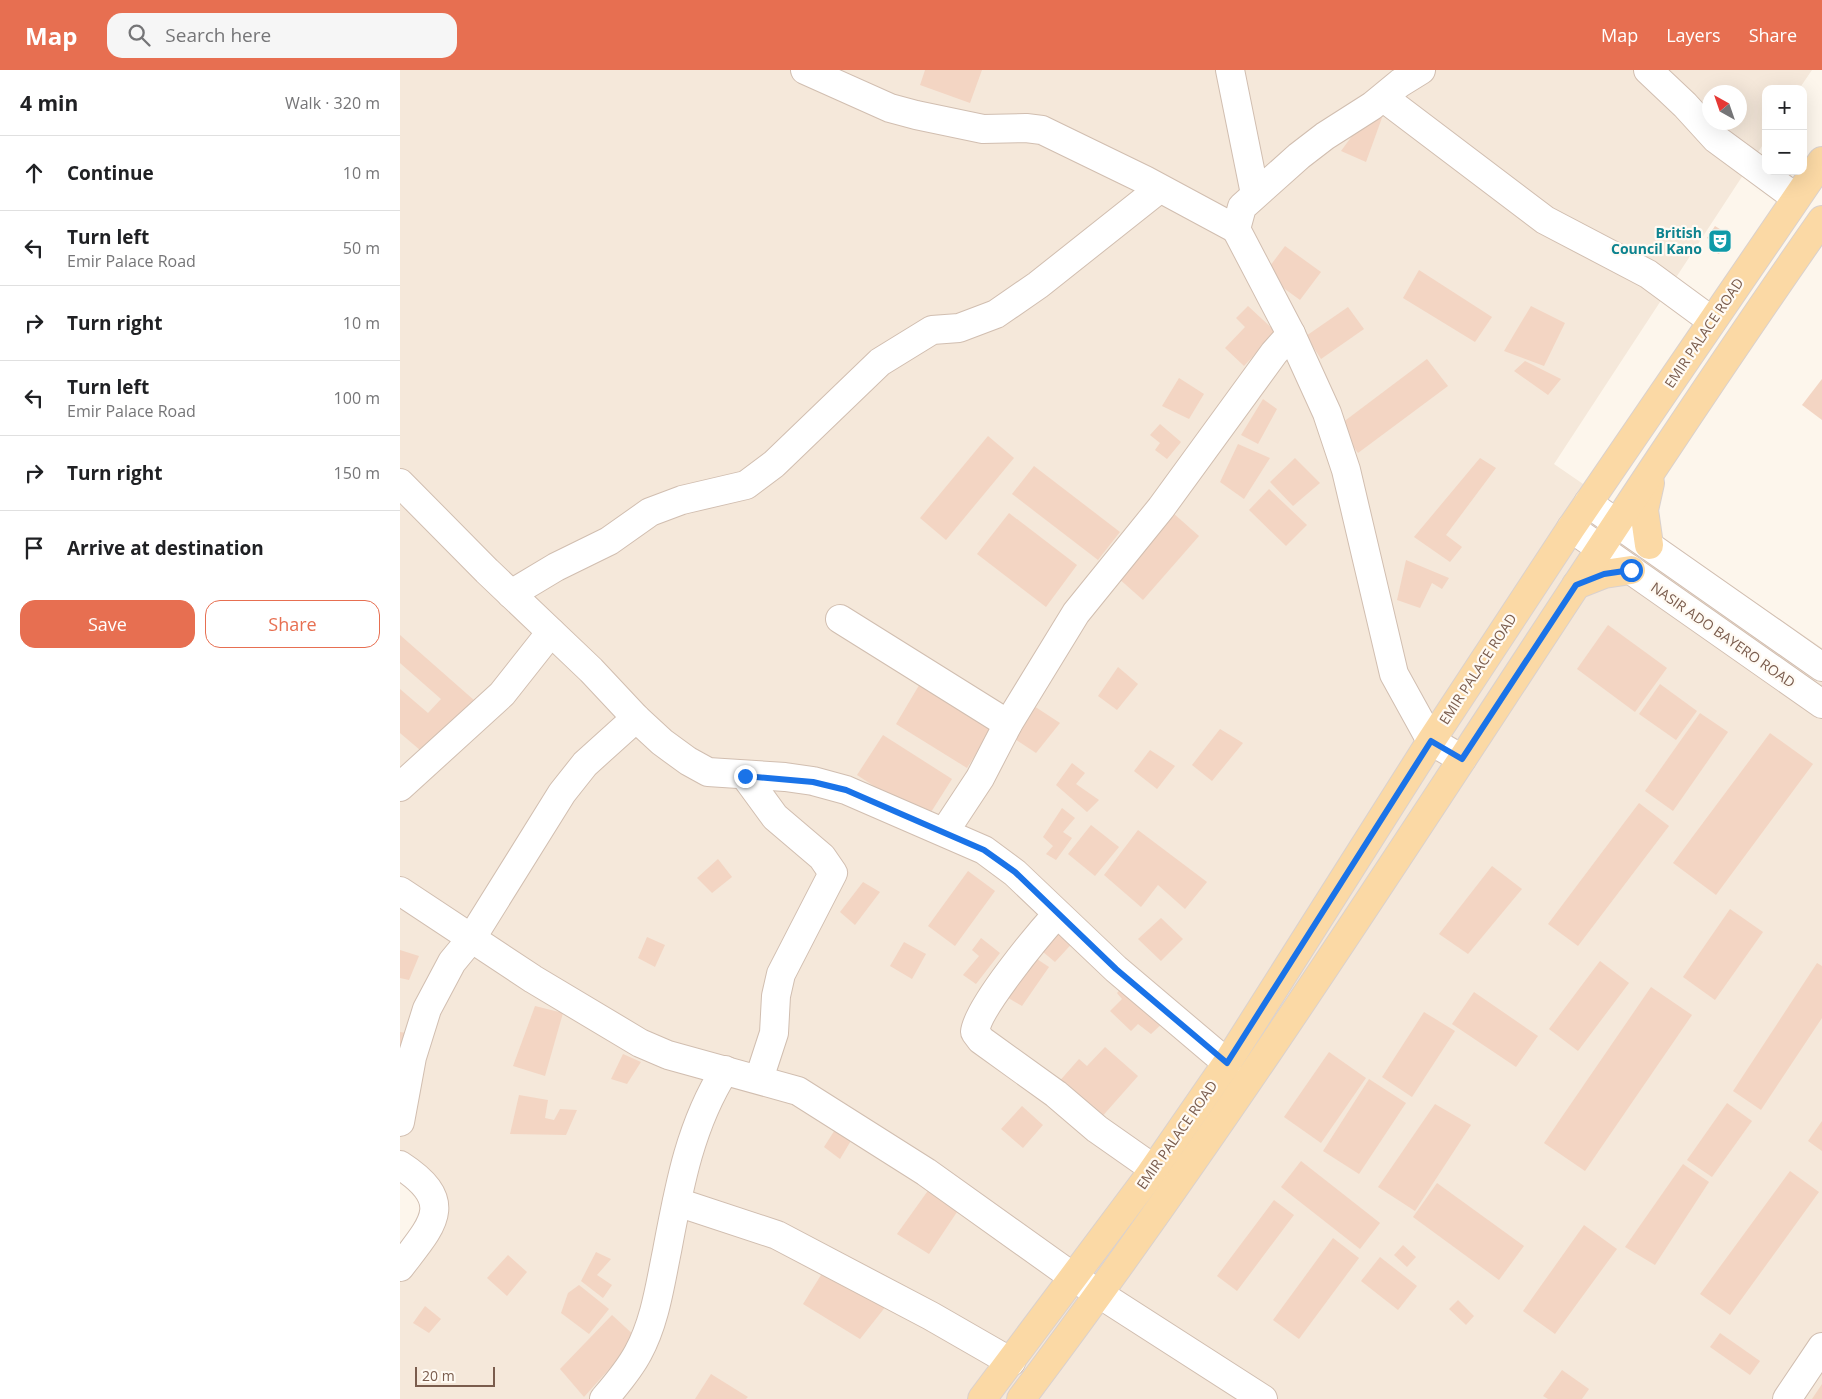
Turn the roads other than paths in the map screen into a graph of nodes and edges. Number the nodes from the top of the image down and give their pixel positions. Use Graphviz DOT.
graph roads {
  1 [pos="805,70"];
  2 [pos="1230,70"];
  3 [pos="1421,70"];
  4 [pos="1648,70"];
  5 [pos="1384,98"];
  6 [pos="1822,161"];
  7 [pos="1159,189"];
  8 [pos="1255,194"];
  9 [pos="1796,198"];
  10 [pos="1822,220"];
  11 [pos="1236,229"];
  12 [pos="1712,321"];
  13 [pos="1292,334"];
  14 [pos="1653,470"];
  15 [pos="400,483"];
  16 [pos="1588,503"];
  17 [pos="1618,523"];
  18 [pos="1571,528"];
  19 [pos="1649,545"];
  20 [pos="1600,548"];
  21 [pos="1631,570"];
  22 [pos="1576,585"];
  23 [pos="511,594"];
  24 [pos="840,619"];
  25 [pos="551,632"];
  26 [pos="1822,667"];
  27 [pos="1822,704"];
  28 [pos="636,718"];
  29 [pos="1008,724"];
  30 [pos="1431,741"];
  31 [pos="1462,759"];
  32 [pos="745,776"];
  33 [pos="400,787"];
  34 [pos="944,831"];
  35 [pos="400,891"];
  36 [pos="1057,914"];
  37 [pos="471,939"];
  38 [pos="1227,1063"];
  39 [pos="725,1070"];
  40 [pos="759,1079"];
  41 [pos="400,1122"];
  42 [pos="400,1164"];
  43 [pos="1154,1169"];
  44 [pos="677,1202"];
  45 [pos="400,1267"];
  46 [pos="1073,1277"];
  47 [pos="1100,1294"];
  48 [pos="1822,1346"];
  49 [pos="1011,1362"];
  50 [pos="604,1399"];
  51 [pos="982,1399"];
  52 [pos="1020,1399"];
  53 [pos="1262,1399"];
  54 [pos="1787,1399"];
  1 -- 7 [label="street"];
  2 -- 8 [label="street"];
  3 -- 5 [label="street"];
  4 -- 9 [label="street"];
  5 -- 8 [label="street"];
  5 -- 12 [label="street"];
  6 -- 9 [label="main road, EMIR PALACE ROAD"];
  7 -- 11 [label="street"];
  7 -- 23 [label="street"];
  8 -- 11 [label="street"];
  9 -- 12 [label="main road, EMIR PALACE ROAD"];
  10 -- 14 [label="main road, EMIR PALACE ROAD"];
  11 -- 13 [label="street"];
  12 -- 16 [label="main road, EMIR PALACE ROAD"];
  13 -- 29 [label="street"];
  13 -- 30 [label="street"];
  14 -- 17 [label="main road, EMIR PALACE ROAD"];
  14 -- 19 [label="main road"];
  15 -- 23 [label="street"];
  16 -- 17 [label="street"];
  16 -- 18 [label="main road, EMIR PALACE ROAD"];
  17 -- 19 [label="street"];
  17 -- 20 [label="main road, EMIR PALACE ROAD"];
  18 -- 20 [label="street, NASIR ADO BAYERO ROAD"];
  18 -- 30 [label="main road, EMIR PALACE ROAD"];
  19 -- 26 [label="street"];
  20 -- 21 [label="street, NASIR ADO BAYERO ROAD"];
  20 -- 22 [label="main road, EMIR PALACE ROAD"];
  21 -- 22 [label="main road"];
  21 -- 27 [label="street, NASIR ADO BAYERO ROAD"];
  22 -- 31 [label="main road, EMIR PALACE ROAD"];
  23 -- 25 [label="street"];
  24 -- 29 [label="street"];
  25 -- 28 [label="street"];
  25 -- 33 [label="street"];
  28 -- 32 [label="street"];
  28 -- 37 [label="street"];
  29 -- 34 [label="street"];
  30 -- 31 [label="street"];
  30 -- 38 [label="main road, EMIR PALACE ROAD"];
  31 -- 47 [label="main road, EMIR PALACE ROAD"];
  32 -- 34 [label="street"];
  32 -- 40 [label="street"];
  34 -- 36 [label="street"];
  35 -- 37 [label="street"];
  36 -- 38 [label="street"];
  36 -- 43 [label="street"];
  37 -- 39 [label="street"];
  37 -- 41 [label="street"];
  38 -- 43 [label="main road, EMIR PALACE ROAD"];
  39 -- 40 [label="street"];
  39 -- 44 [label="street"];
  40 -- 46 [label="street"];
  42 -- 45 [label="street"];
  43 -- 46 [label="main road, EMIR PALACE ROAD"];
  44 -- 49 [label="street"];
  44 -- 50 [label="street"];
  46 -- 47 [label="street"];
  46 -- 49 [label="main road, EMIR PALACE ROAD"];
  47 -- 52 [label="main road, EMIR PALACE ROAD"];
  47 -- 53 [label="street"];
  48 -- 54 [label="street"];
  49 -- 51 [label="main road, EMIR PALACE ROAD"];
}
